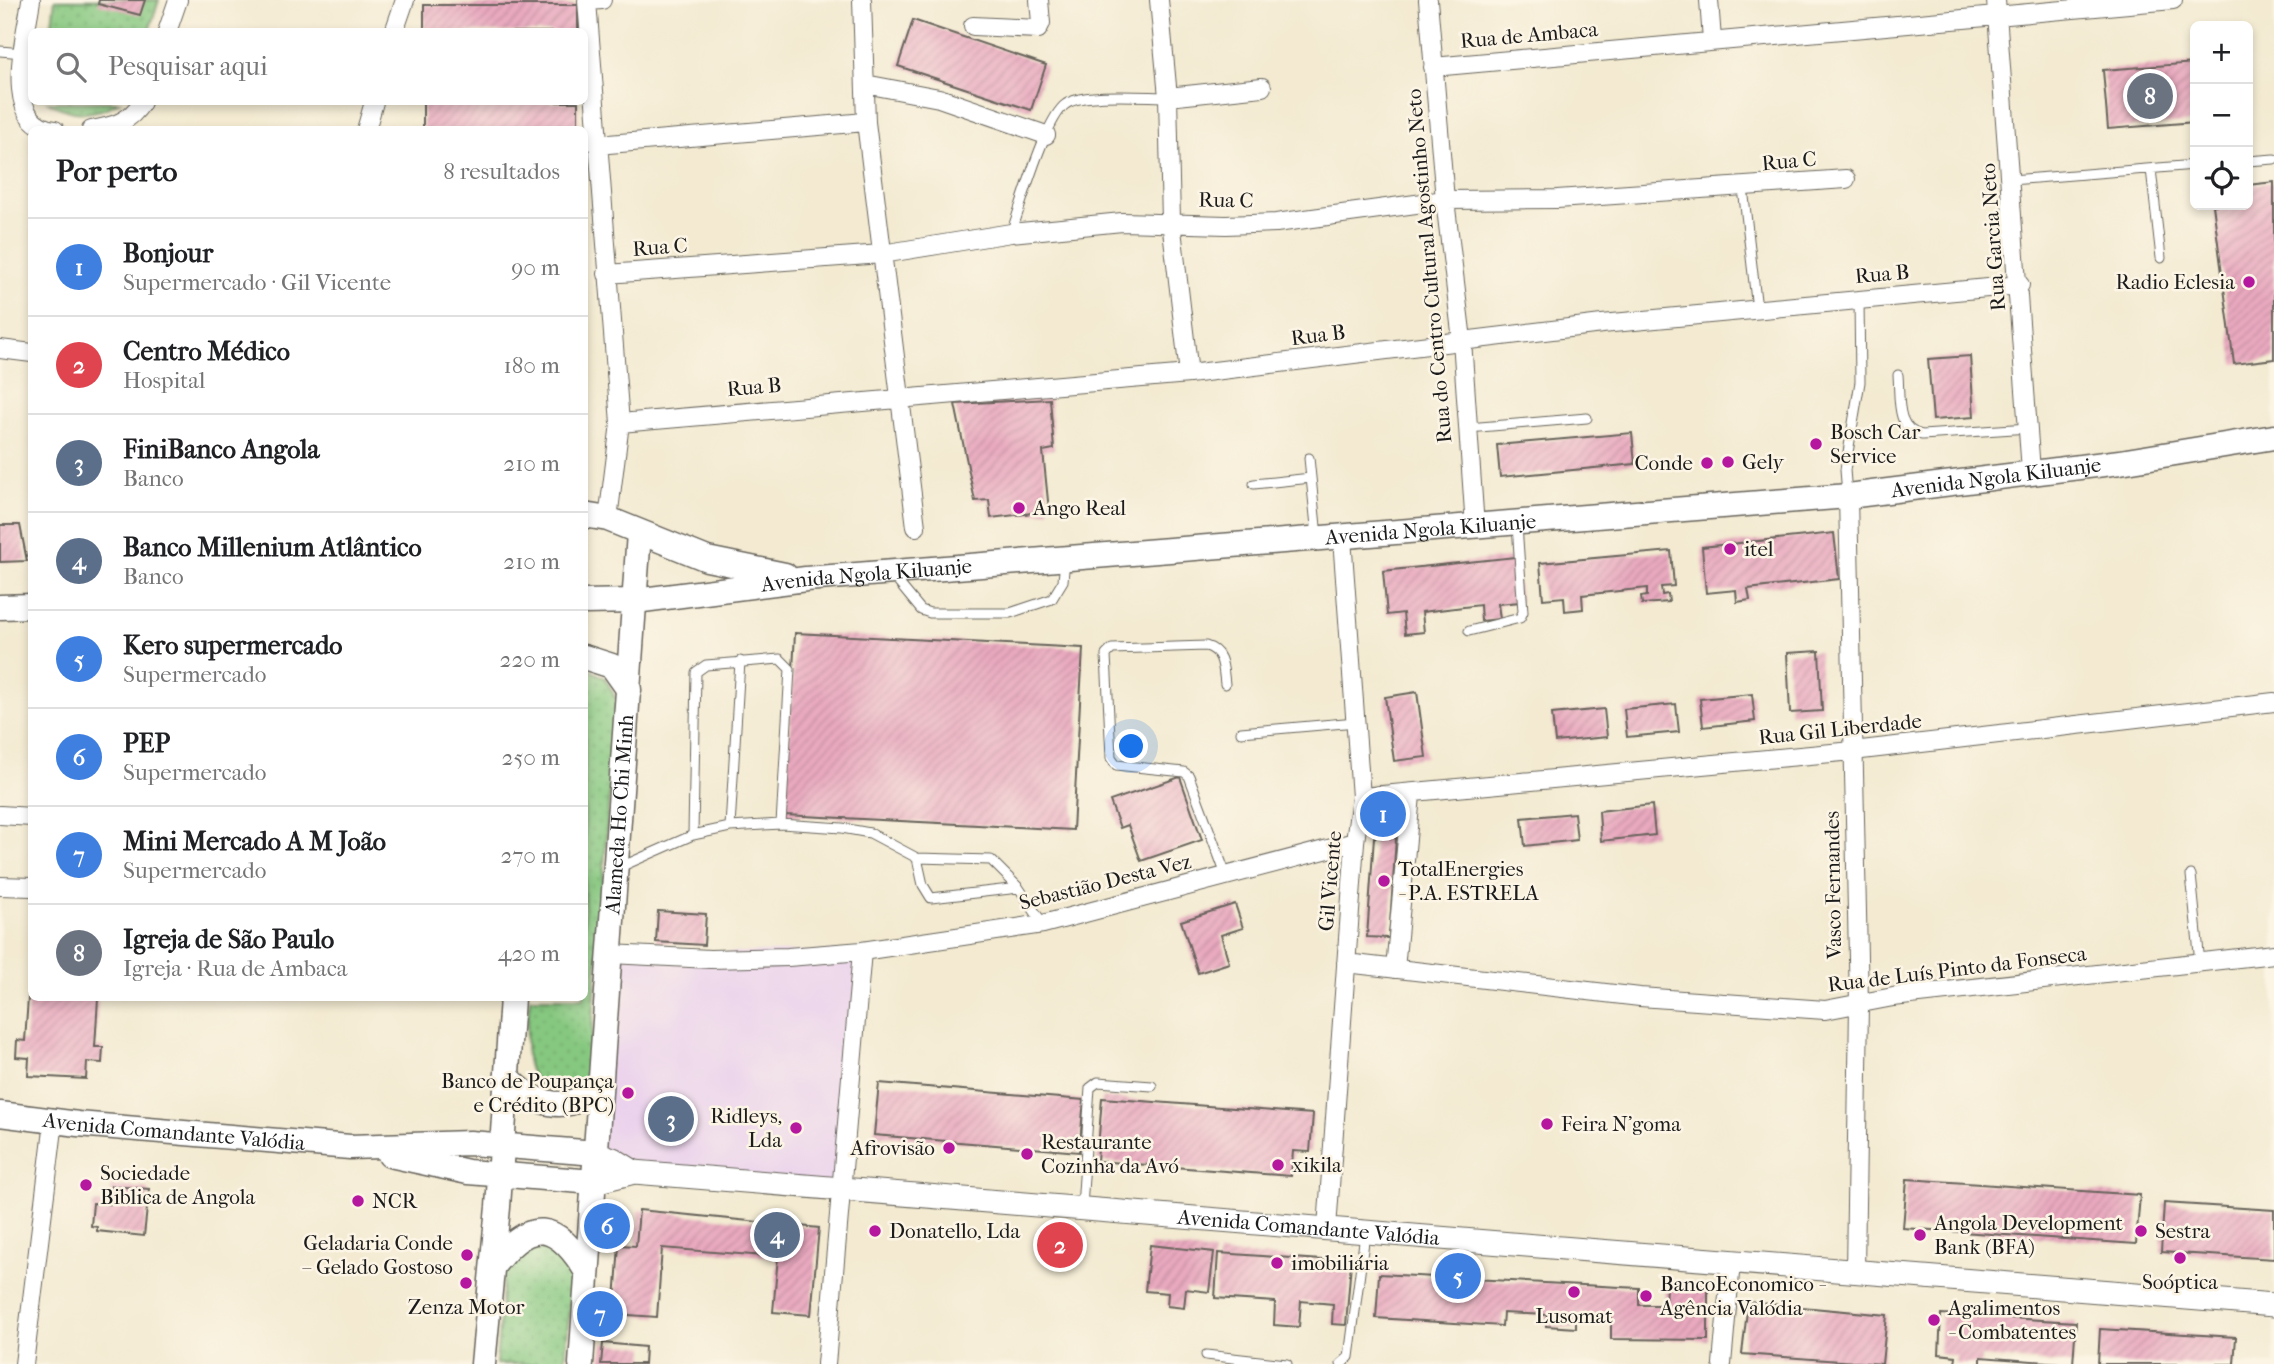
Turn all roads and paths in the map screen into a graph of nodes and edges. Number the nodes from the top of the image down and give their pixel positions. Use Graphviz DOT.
graph roads {
  1 [pos="31,0"];
  2 [pos="178,0"];
  3 [pos="405,0"];
  4 [pos="862,0"];
  5 [pos="1039,0"];
  6 [pos="1159,0"];
  7 [pos="1428,0"];
  8 [pos="1709,0"];
  9 [pos="2173,0"];
  10 [pos="594,1"];
  11 [pos="1997,8"];
  12 [pos="973,26"];
  13 [pos="168,28"];
  14 [pos="395,28"];
  15 [pos="1712,40"];
  16 [pos="0,51"];
  17 [pos="23,53"];
  18 [pos="1433,67"];
  19 [pos="865,84"];
  20 [pos="1262,87"];
  21 [pos="1168,97"];
  22 [pos="140,105"];
  23 [pos="373,105"];
  24 [pos="866,122"];
  25 [pos="39,126"];
  26 [pos="117,126"];
  27 [pos="367,126"];
  28 [pos="1046,135"];
  29 [pos="597,145"];
  30 [pos="2274,159"];
  31 [pos="2253,161"];
  32 [pos="2190,165"];
  33 [pos="2151,169"];
  34 [pos="1846,179"];
  35 [pos="2011,180"];
  36 [pos="1743,188"];
  37 [pos="1445,200"];
  38 [pos="1171,221"];
  39 [pos="1011,233"];
  40 [pos="882,254"];
  41 [pos="2161,258"];
  42 [pos="607,274"];
  43 [pos="2020,285"];
  44 [pos="1859,299"];
  45 [pos="1757,309"];
  46 [pos="1462,340"];
  47 [pos="0,349"];
  48 [pos="28,353"];
  49 [pos="1189,374"];
  50 [pos="1898,375"];
  51 [pos="898,396"];
  52 [pos="1587,418"];
  53 [pos="620,423"];
  54 [pos="1468,428"];
  55 [pos="2029,428"];
  56 [pos="2274,437"];
  57 [pos="1309,458"];
  58 [pos="2031,471"];
  59 [pos="1311,478"];
  60 [pos="1254,484"];
  61 [pos="1848,496"];
  62 [pos="596,517"];
  63 [pos="1517,524"];
  64 [pos="916,527"];
  65 [pos="1475,527"];
  66 [pos="639,533"];
  67 [pos="1342,538"];
  68 [pos="1317,540"];
  69 [pos="1065,559"];
  70 [pos="889,572"];
  71 [pos="806,579"];
  72 [pos="635,601"];
  73 [pos="588,602"];
  74 [pos="28,606"];
  75 [pos="0,607"];
  76 [pos="1469,631"];
  77 [pos="588,658"];
  78 [pos="740,661"];
  79 [pos="1226,684"];
  80 [pos="629,690"];
  81 [pos="2274,702"];
  82 [pos="1356,722"];
  83 [pos="1241,732"];
  84 [pos="1853,751"];
  85 [pos="1410,795"];
  86 [pos="1362,797"];
  87 [pos="0,815"];
  88 [pos="28,817"];
  89 [pos="780,824"];
  90 [pos="730,827"];
  91 [pos="693,835"];
  92 [pos="1355,842"];
  93 [pos="917,858"];
  94 [pos="616,869"];
  95 [pos="1226,875"];
  96 [pos="2191,875"];
  97 [pos="0,886"];
  98 [pos="28,887"];
  99 [pos="1019,888"];
  100 [pos="1043,924"];
  101 [pos="862,951"];
  102 [pos="610,954"];
  103 [pos="2274,954"];
  104 [pos="2200,962"];
  105 [pos="1346,963"];
  106 [pos="1395,968"];
  107 [pos="512,1001"];
  108 [pos="1859,1004"];
  109 [pos="507,1076"];
  110 [pos="600,1083"];
  111 [pos="1152,1086"];
  112 [pos="0,1114"];
  113 [pos="54,1121"];
  114 [pos="502,1146"];
  115 [pos="350,1147"];
  116 [pos="596,1153"];
  117 [pos="634,1172"];
  118 [pos="500,1175"];
  119 [pos="594,1182"];
  120 [pos="840,1189"];
  121 [pos="1082,1211"];
  122 [pos="1326,1228"];
  123 [pos="1366,1230"];
  124 [pos="1731,1262"];
  125 [pos="493,1266"];
  126 [pos="587,1272"];
  127 [pos="1855,1272"];
  128 [pos="2274,1305"];
  129 [pos="1206,1355"];
  130 [pos="24,1364"];
  131 [pos="483,1364"];
  132 [pos="581,1364"];
  133 [pos="826,1364"];
  134 [pos="1287,1364"];
  135 [pos="1341,1364"];
  136 [pos="1722,1364"];
  1 -- 17 [label="street"];
  2 -- 13 [label="street"];
  3 -- 14 [label="street"];
  4 -- 19 [label="street"];
  5 -- 12 [label="street"];
  6 -- 21 [label="street"];
  7 -- 18 [label="street, Rua do Centro Cultural Agostinho Neto"];
  8 -- 15 [label="street"];
  9 -- 11 [label="street, Rua de Ambaca"];
  10 -- 29 [label="street"];
  11 -- 15 [label="street, Rua de Ambaca"];
  11 -- 35 [label="street, Rua Garcia Neto"];
  15 -- 18 [label="street, Rua de Ambaca"];
  16 -- 17 [label="lane"];
  17 -- 25 [label="street"];
  18 -- 37 [label="street, Rua do Centro Cultural Agostinho Neto"];
  19 -- 24 [label="street"];
  19 -- 28 [label="street"];
  20 -- 21 [label="street"];
  21 -- 28 [label="lane"];
  21 -- 38 [label="street"];
  22 -- 26 [label="street"];
  23 -- 27 [label="street"];
  24 -- 29 [label="street"];
  24 -- 40 [label="street"];
  28 -- 39 [label="lane"];
  29 -- 42 [label="street"];
  30 -- 31 [label="lane"];
  32 -- 33 [label="lane"];
  33 -- 35 [label="lane"];
  33 -- 41 [label="lane"];
  34 -- 36 [label="street, Rua C"];
  35 -- 43 [label="street, Rua Garcia Neto"];
  36 -- 37 [label="street, Rua C"];
  36 -- 45 [label="lane"];
  37 -- 38 [label="street, Rua C"];
  37 -- 46 [label="street, Rua do Centro Cultural Agostinho Neto"];
  38 -- 39 [label="street, Rua C"];
  38 -- 49 [label="street"];
  39 -- 40 [label="street, Rua C"];
  40 -- 42 [label="street, Rua C"];
  40 -- 51 [label="street"];
  42 -- 53 [label="street"];
  43 -- 44 [label="street, Rua B"];
  43 -- 55 [label="street, Rua Garcia Neto"];
  44 -- 45 [label="street, Rua B"];
  44 -- 61 [label="lane"];
  45 -- 46 [label="street, Rua B"];
  46 -- 49 [label="street, Rua B"];
  46 -- 54 [label="street, Rua do Centro Cultural Agostinho Neto"];
  47 -- 48 [label="street"];
  49 -- 51 [label="street, Rua B"];
  50 -- 55 [label="lane"];
  51 -- 53 [label="street, Rua B"];
  51 -- 64 [label="street"];
  52 -- 54 [label="lane"];
  53 -- 62 [label="street"];
  54 -- 65 [label="street, Rua do Centro Cultural Agostinho Neto"];
  55 -- 58 [label="street, Rua Garcia Neto"];
  56 -- 58 [label="main road, Avenida Ngola Kiluanje"];
  57 -- 59 [label="lane"];
  58 -- 61 [label="main road, Avenida Ngola Kiluanje"];
  59 -- 60 [label="lane"];
  59 -- 68 [label="lane"];
  61 -- 63 [label="main road, Avenida Ngola Kiluanje"];
  61 -- 84 [label="street, Vasco Fernandes"];
  62 -- 66 [label="main road"];
  63 -- 65 [label="main road, Avenida Ngola Kiluanje"];
  63 -- 76 [label="lane"];
  65 -- 67 [label="main road, Avenida Ngola Kiluanje"];
  66 -- 71 [label="main road"];
  66 -- 72 [label="main road, Alameda Ho Chi Minh"];
  67 -- 68 [label="main road, Avenida Ngola Kiluanje"];
  67 -- 82 [label="street, Gil Vicente"];
  68 -- 69 [label="main road, Avenida Ngola Kiluanje"];
  69 -- 70 [label="main road, Avenida Ngola Kiluanje"];
  69 -- 70 [label="lane"];
  70 -- 71 [label="main road, Avenida Ngola Kiluanje"];
  71 -- 72 [label="main road, Avenida Ngola Kiluanje"];
  72 -- 73 [label="main road, Avenida Ngola Kiluanje"];
  72 -- 80 [label="main road, Alameda Ho Chi Minh"];
  74 -- 75 [label="main road"];
  77 -- 80 [label="main road"];
  78 -- 89 [label="lane"];
  78 -- 90 [label="lane"];
  78 -- 91 [label="lane"];
  79 -- 95 [label="lane"];
  80 -- 94 [label="main road, Alameda Ho Chi Minh"];
  81 -- 84 [label="street, Rua Gil Liberdade"];
  82 -- 83 [label="lane"];
  82 -- 86 [label="street, Gil Vicente"];
  84 -- 85 [label="street, Rua Gil Liberdade"];
  84 -- 108 [label="street, Vasco Fernandes"];
  85 -- 86 [label="street, Rua Gil Liberdade"];
  85 -- 106 [label="street"];
  86 -- 92 [label="street, Gil Vicente"];
  87 -- 88 [label="street"];
  89 -- 90 [label="lane"];
  89 -- 93 [label="lane"];
  90 -- 91 [label="lane"];
  91 -- 94 [label="lane"];
  92 -- 95 [label="street, Sebastião Desta Vez"];
  92 -- 105 [label="street, Gil Vicente"];
  93 -- 99 [label="lane"];
  93 -- 99 [label="lane"];
  94 -- 102 [label="main road, Alameda Ho Chi Minh"];
  95 -- 100 [label="street, Sebastião Desta Vez"];
  96 -- 104 [label="lane"];
  97 -- 98 [label="street"];
  99 -- 100 [label="lane"];
  100 -- 101 [label="street, Sebastião Desta Vez"];
  101 -- 102 [label="street, Sebastião Desta Vez"];
  101 -- 120 [label="street"];
  102 -- 110 [label="main road, Alameda Ho Chi Minh"];
  103 -- 104 [label="street, Rua de Luís Pinto da Fonseca"];
  104 -- 108 [label="street, Rua de Luís Pinto da Fonseca"];
  105 -- 106 [label="street, Rua de Luís Pinto da Fonseca"];
  105 -- 122 [label="street, Gil Vicente"];
  106 -- 108 [label="street, Rua de Luís Pinto da Fonseca"];
  107 -- 109 [label="main road"];
  108 -- 127 [label="street, Vasco Fernandes"];
  109 -- 110 [label="main road"];
  109 -- 114 [label="main road"];
  110 -- 116 [label="main road, Alameda Ho Chi Minh"];
  111 -- 121 [label="lane"];
  112 -- 113 [label="main road, Avenida Comandante Valódia"];
  113 -- 115 [label="main road, Avenida Comandante Valódia"];
  113 -- 130 [label="street"];
  114 -- 115 [label="main road, Avenida Comandante Valódia"];
  114 -- 116 [label="main road, Avenida Comandante Valódia"];
  114 -- 118 [label="main road"];
  115 -- 118 [label="main road, Avenida Comandante Valódia"];
  116 -- 117 [label="street, Avenida Comandante Valódia"];
  116 -- 119 [label="main road, Alameda Ho Chi Minh"];
  117 -- 119 [label="street, Avenida Comandante Valódia"];
  117 -- 120 [label="street, Avenida Comandante Valódia"];
  118 -- 119 [label="main road, Avenida Comandante Valódia"];
  118 -- 125 [label="main road"];
  119 -- 126 [label="main road, Alameda Ho Chi Minh"];
  120 -- 121 [label="street, Avenida Comandante Valódia"];
  120 -- 133 [label="street"];
  121 -- 122 [label="street, Avenida Comandante Valódia"];
  122 -- 123 [label="street, Avenida Comandante Valódia"];
  123 -- 124 [label="street, Avenida Comandante Valódia"];
  123 -- 135 [label="lane"];
  124 -- 127 [label="street, Avenida Comandante Valódia"];
  124 -- 136 [label="street"];
  125 -- 126 [label="main road"];
  125 -- 131 [label="main road"];
  126 -- 132 [label="main road, Alameda Ho Chi Minh"];
  127 -- 128 [label="street, Avenida Comandante Valódia"];
  129 -- 134 [label="lane"];
}
